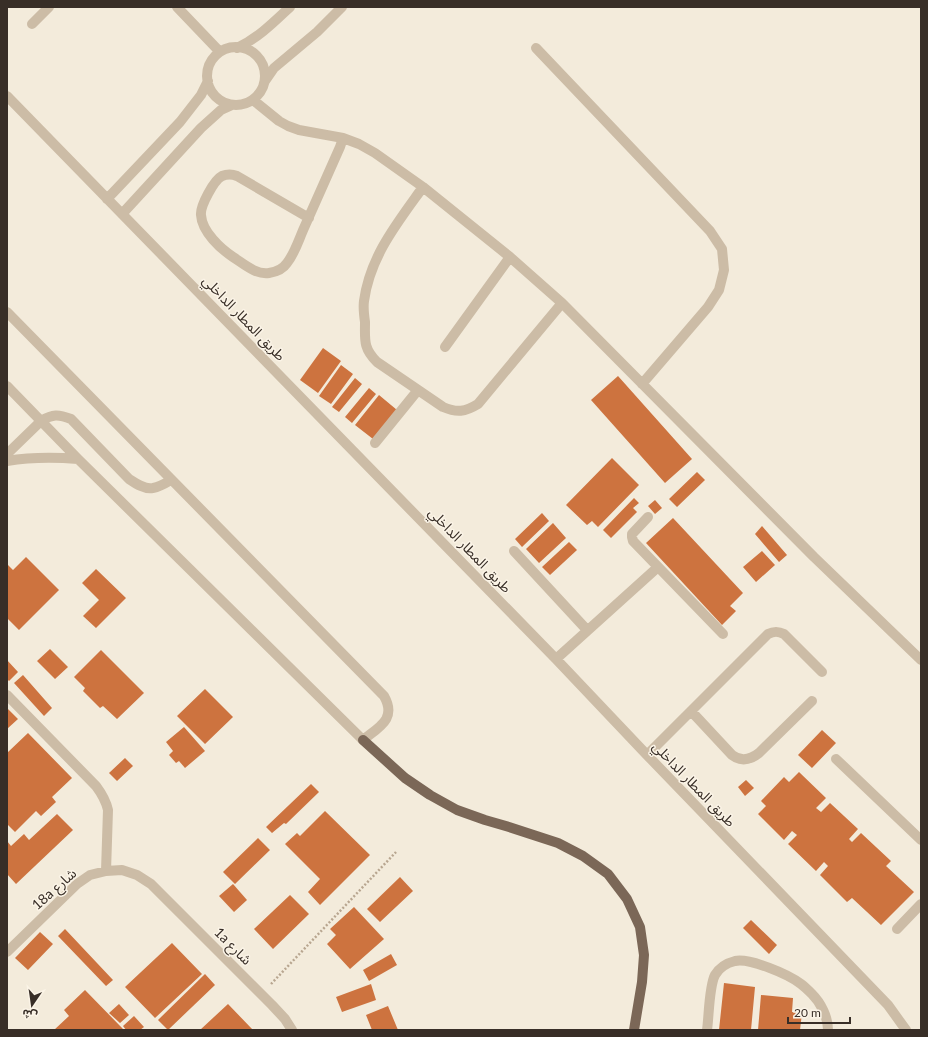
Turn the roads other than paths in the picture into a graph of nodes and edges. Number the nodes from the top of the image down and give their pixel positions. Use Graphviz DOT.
graph roads {
  1 [pos="49,7"];
  2 [pos="177,7"];
  3 [pos="290,7"];
  4 [pos="342,7"];
  5 [pos="32,24"];
  6 [pos="237,48"];
  7 [pos="536,48"];
  8 [pos="220,52"];
  9 [pos="208,81"];
  10 [pos="265,81"];
  11 [pos="7,96"];
  12 [pos="253,100"];
  13 [pos="232,104"];
  14 [pos="343,138"];
  15 [pos="423,187"];
  16 [pos="107,199"];
  17 [pos="122,214"];
  18 [pos="309,218"];
  19 [pos="510,257"];
  20 [pos="562,303"];
  21 [pos="7,312"];
  22 [pos="445,347"];
  23 [pos="642,384"];
  24 [pos="7,386"];
  25 [pos="418,390"];
  26 [pos="41,421"];
  27 [pos="375,443"];
  28 [pos="7,454"];
  29 [pos="78,459"];
  30 [pos="7,461"];
  31 [pos="171,480"];
  32 [pos="648,517"];
  33 [pos="514,551"];
  34 [pos="658,567"];
  35 [pos="586,630"];
  36 [pos="723,634"];
  37 [pos="556,659"];
  38 [pos="921,660"];
  39 [pos="822,672"];
  40 [pos="7,695"];
  41 [pos="812,701"];
  42 [pos="691,711"];
  43 [pos="363,740"];
  44 [pos="647,755"];
  45 [pos="836,759"];
  46 [pos="921,840"];
  47 [pos="106,871"];
  48 [pos="151,884"];
  49 [pos="921,904"];
  50 [pos="897,929"];
  51 [pos="7,952"];
  52 [pos="292,1030"];
  53 [pos="634,1030"];
  54 [pos="707,1030"];
  55 [pos="828,1030"];
  56 [pos="906,1030"];
  1 -- 5 [label="street"];
  2 -- 8 [label="street"];
  3 -- 6 [label="street"];
  4 -- 10 [label="street"];
  6 -- 8 [label="street"];
  6 -- 10 [label="street"];
  7 -- 23 [label="street"];
  8 -- 9 [label="street"];
  9 -- 13 [label="street"];
  9 -- 16 [label="street"];
  10 -- 12 [label="street"];
  11 -- 16 [label="street, طريق المطار الداخلي"];
  12 -- 13 [label="street"];
  12 -- 14 [label="street"];
  13 -- 17 [label="street"];
  14 -- 15 [label="street"];
  14 -- 18 [label="street"];
  15 -- 19 [label="street"];
  15 -- 25 [label="street"];
  16 -- 17 [label="street, طريق المطار الداخلي"];
  17 -- 37 [label="street, طريق المطار الداخلي"];
  18 -- 18 [label="street"];
  19 -- 20 [label="street"];
  19 -- 22 [label="street"];
  20 -- 23 [label="street"];
  20 -- 25 [label="street"];
  21 -- 31 [label="street"];
  23 -- 38 [label="street"];
  24 -- 26 [label="street"];
  25 -- 27 [label="street"];
  26 -- 28 [label="street"];
  26 -- 29 [label="street"];
  26 -- 31 [label="street"];
  29 -- 30 [label="street"];
  29 -- 43 [label="street"];
  31 -- 43 [label="street"];
  32 -- 34 [label="street"];
  33 -- 35 [label="street"];
  34 -- 35 [label="street"];
  34 -- 36 [label="street"];
  35 -- 37 [label="street"];
  37 -- 44 [label="street, طريق المطار الداخلي"];
  39 -- 42 [label="street"];
  40 -- 47 [label="street"];
  41 -- 42 [label="street"];
  42 -- 44 [label="street"];
  43 -- 53 [label="main road"];
  44 -- 56 [label="street, طريق المطار الداخلي"];
  45 -- 46 [label="street"];
  47 -- 48 [label="street, 18a شارع"];
  47 -- 51 [label="street, 18a شارع"];
  48 -- 52 [label="street, 1a شارع"];
  49 -- 50 [label="street"];
  54 -- 55 [label="street"];
}
